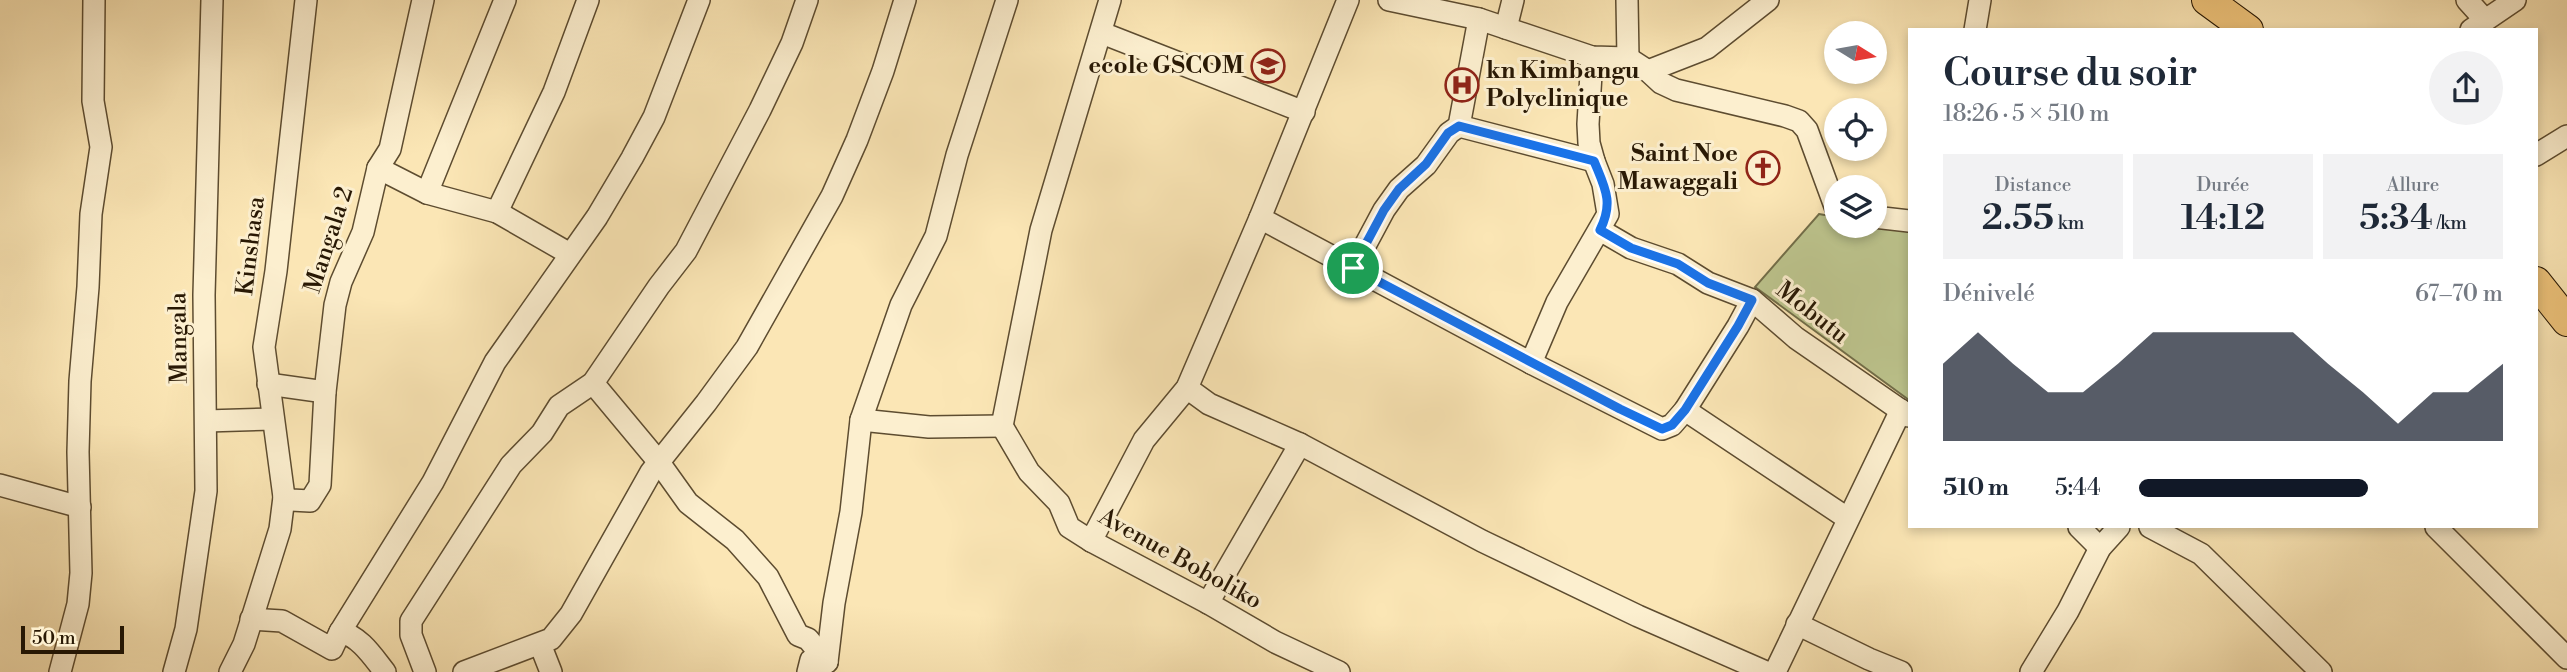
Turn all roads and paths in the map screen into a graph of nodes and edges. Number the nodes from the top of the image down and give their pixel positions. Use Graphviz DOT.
graph roads {
  1 [pos="94,0"];
  2 [pos="212,0"];
  3 [pos="306,0"];
  4 [pos="423,0"];
  5 [pos="505,0"];
  6 [pos="588,0"];
  7 [pos="699,0"];
  8 [pos="807,0"];
  9 [pos="905,0"];
  10 [pos="1007,0"];
  11 [pos="1110,0"];
  12 [pos="1348,0"];
  13 [pos="1390,0"];
  14 [pos="1513,0"];
  15 [pos="1627,0"];
  16 [pos="1767,0"];
  17 [pos="1980,0"];
  18 [pos="2207,0"];
  19 [pos="2467,0"];
  20 [pos="2515,0"];
  21 [pos="1420,2"];
  22 [pos="1479,19"];
  23 [pos="2478,25"];
  24 [pos="1506,28"];
  25 [pos="1975,28"];
  26 [pos="2245,28"];
  27 [pos="1102,33"];
  28 [pos="1592,57"];
  29 [pos="1628,58"];
  30 [pos="1648,71"];
  31 [pos="1304,112"];
  32 [pos="1459,126"];
  33 [pos="2567,136"];
  34 [pos="2538,154"];
  35 [pos="1594,161"];
  36 [pos="378,168"];
  37 [pos="1824,176"];
  38 [pos="427,193"];
  39 [pos="497,212"];
  40 [pos="1260,218"];
  41 [pos="1887,218"];
  42 [pos="1908,221"];
  43 [pos="1600,230"];
  44 [pos="570,254"];
  45 [pos="1353,268"];
  46 [pos="2538,284"];
  47 [pos="1752,300"];
  48 [pos="2564,310"];
  49 [pos="1531,363"];
  50 [pos="593,383"];
  51 [pos="268,384"];
  52 [pos="1187,388"];
  53 [pos="325,392"];
  54 [pos="1685,410"];
  55 [pos="1905,413"];
  56 [pos="273,419"];
  57 [pos="861,420"];
  58 [pos="206,421"];
  59 [pos="1002,426"];
  60 [pos="1300,444"];
  61 [pos="658,461"];
  62 [pos="0,485"];
  63 [pos="284,497"];
  64 [pos="79,507"];
  65 [pos="1847,518"];
  66 [pos="2080,528"];
  67 [pos="2118,528"];
  68 [pos="2152,528"];
  69 [pos="2437,528"];
  70 [pos="1091,541"];
  71 [pos="2100,548"];
  72 [pos="360,600"];
  73 [pos="1208,603"];
  74 [pos="251,619"];
  75 [pos="1797,624"];
  76 [pos="340,632"];
  77 [pos="540,644"];
  78 [pos="366,649"];
  79 [pos="2567,659"];
  80 [pos="2041,668"];
  81 [pos="60,672"];
  82 [pos="174,672"];
  83 [pos="230,672"];
  84 [pos="385,672"];
  85 [pos="425,672"];
  86 [pos="464,672"];
  87 [pos="551,672"];
  88 [pos="1339,672"];
  89 [pos="1766,672"];
  90 [pos="1775,672"];
  91 [pos="1901,672"];
  92 [pos="2321,672"];
  1 -- 64 [label="street"];
  2 -- 58 [label="street, Mangala"];
  3 -- 51 [label="street, Kinshasa"];
  4 -- 36 [label="street, Mangala 2"];
  5 -- 38 [label="street"];
  6 -- 39 [label="street"];
  7 -- 44 [label="street"];
  8 -- 50 [label="street"];
  9 -- 61 [label="street"];
  10 -- 57 [label="street"];
  11 -- 27 [label="street"];
  12 -- 31 [label="street"];
  13 -- 21 [label="street"];
  14 -- 24 [label="street"];
  15 -- 29 [label="street"];
  16 -- 30 [label="street"];
  17 -- 25 [label="street"];
  18 -- 26 [label="highway"];
  19 -- 23 [label="street"];
  20 -- 23 [label="street"];
  21 -- 22 [label="street"];
  22 -- 24 [label="street"];
  22 -- 32 [label="street"];
  24 -- 28 [label="street"];
  27 -- 31 [label="street"];
  27 -- 59 [label="street"];
  28 -- 29 [label="street"];
  28 -- 35 [label="street"];
  29 -- 30 [label="street"];
  30 -- 37 [label="street"];
  31 -- 40 [label="street"];
  32 -- 35 [label="street"];
  32 -- 45 [label="street"];
  33 -- 34 [label="street"];
  35 -- 43 [label="street"];
  36 -- 38 [label="street"];
  36 -- 53 [label="street, Mangala 2"];
  38 -- 39 [label="street"];
  39 -- 44 [label="street"];
  40 -- 45 [label="street"];
  40 -- 52 [label="street"];
  41 -- 42 [label="street"];
  43 -- 47 [label="street, Mobutu"];
  43 -- 49 [label="street"];
  44 -- 72 [label="street"];
  45 -- 49 [label="street"];
  46 -- 48 [label="highway"];
  47 -- 54 [label="street"];
  47 -- 55 [label="street, Mobutu"];
  49 -- 54 [label="street"];
  50 -- 61 [label="street"];
  50 -- 85 [label="street"];
  51 -- 53 [label="street"];
  51 -- 56 [label="street, Kinshasa"];
  52 -- 60 [label="street"];
  52 -- 70 [label="street"];
  53 -- 63 [label="street, Mangala 2"];
  54 -- 65 [label="street"];
  55 -- 65 [label="street"];
  56 -- 58 [label="street"];
  56 -- 63 [label="street, Kinshasa"];
  57 -- 59 [label="street"];
  57 -- 61 [label="street"];
  58 -- 82 [label="street, Mangala"];
  59 -- 70 [label="street, Avenue Boboliko"];
  60 -- 73 [label="street"];
  60 -- 89 [label="street"];
  61 -- 77 [label="street"];
  62 -- 64 [label="street"];
  63 -- 74 [label="street, Kinshasa"];
  64 -- 81 [label="street"];
  65 -- 75 [label="street"];
  66 -- 71 [label="street"];
  67 -- 71 [label="street"];
  68 -- 92 [label="street"];
  69 -- 79 [label="street"];
  70 -- 73 [label="street, Avenue Boboliko"];
  71 -- 80 [label="street"];
  72 -- 76 [label="street"];
  72 -- 78 [label="street"];
  73 -- 88 [label="street, Avenue Boboliko"];
  74 -- 76 [label="street"];
  74 -- 83 [label="street, Kinshasa"];
  75 -- 90 [label="street"];
  75 -- 91 [label="street"];
  76 -- 78 [label="street"];
  77 -- 86 [label="street"];
  77 -- 87 [label="street"];
  78 -- 84 [label="street"];
}
